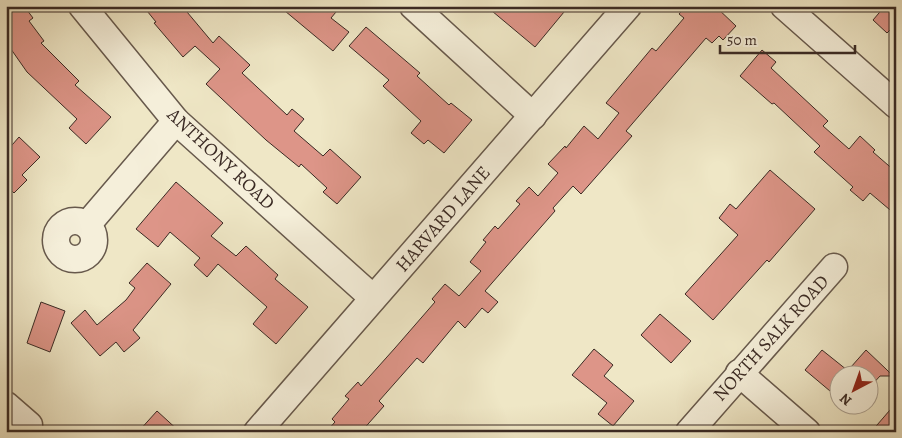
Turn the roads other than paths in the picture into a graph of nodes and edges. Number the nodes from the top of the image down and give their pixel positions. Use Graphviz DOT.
graph roads {
  1 [pos="82,6"];
  2 [pos="413,6"];
  3 [pos="628,6"];
  4 [pos="784,6"];
  5 [pos="896,105"];
  6 [pos="533,116"];
  7 [pos="176,121"];
  8 [pos="87,225"];
  9 [pos="834,268"];
  10 [pos="373,298"];
  11 [pos="739,373"];
  12 [pos="6,405"];
  13 [pos="29,432"];
  14 [pos="257,432"];
  15 [pos="689,432"];
  16 [pos="806,432"];
  1 -- 7 [label="street, ANTHONY ROAD"];
  2 -- 6 [label="street"];
  3 -- 6 [label="street, HARVARD LANE"];
  4 -- 5 [label="street"];
  6 -- 10 [label="street, HARVARD LANE"];
  7 -- 8 [label="street"];
  7 -- 10 [label="street, ANTHONY ROAD"];
  9 -- 11 [label="street, NORTH SALK ROAD"];
  10 -- 14 [label="street, HARVARD LANE"];
  11 -- 15 [label="street, NORTH SALK ROAD"];
  11 -- 16 [label="street"];
  12 -- 13 [label="street"];
}
